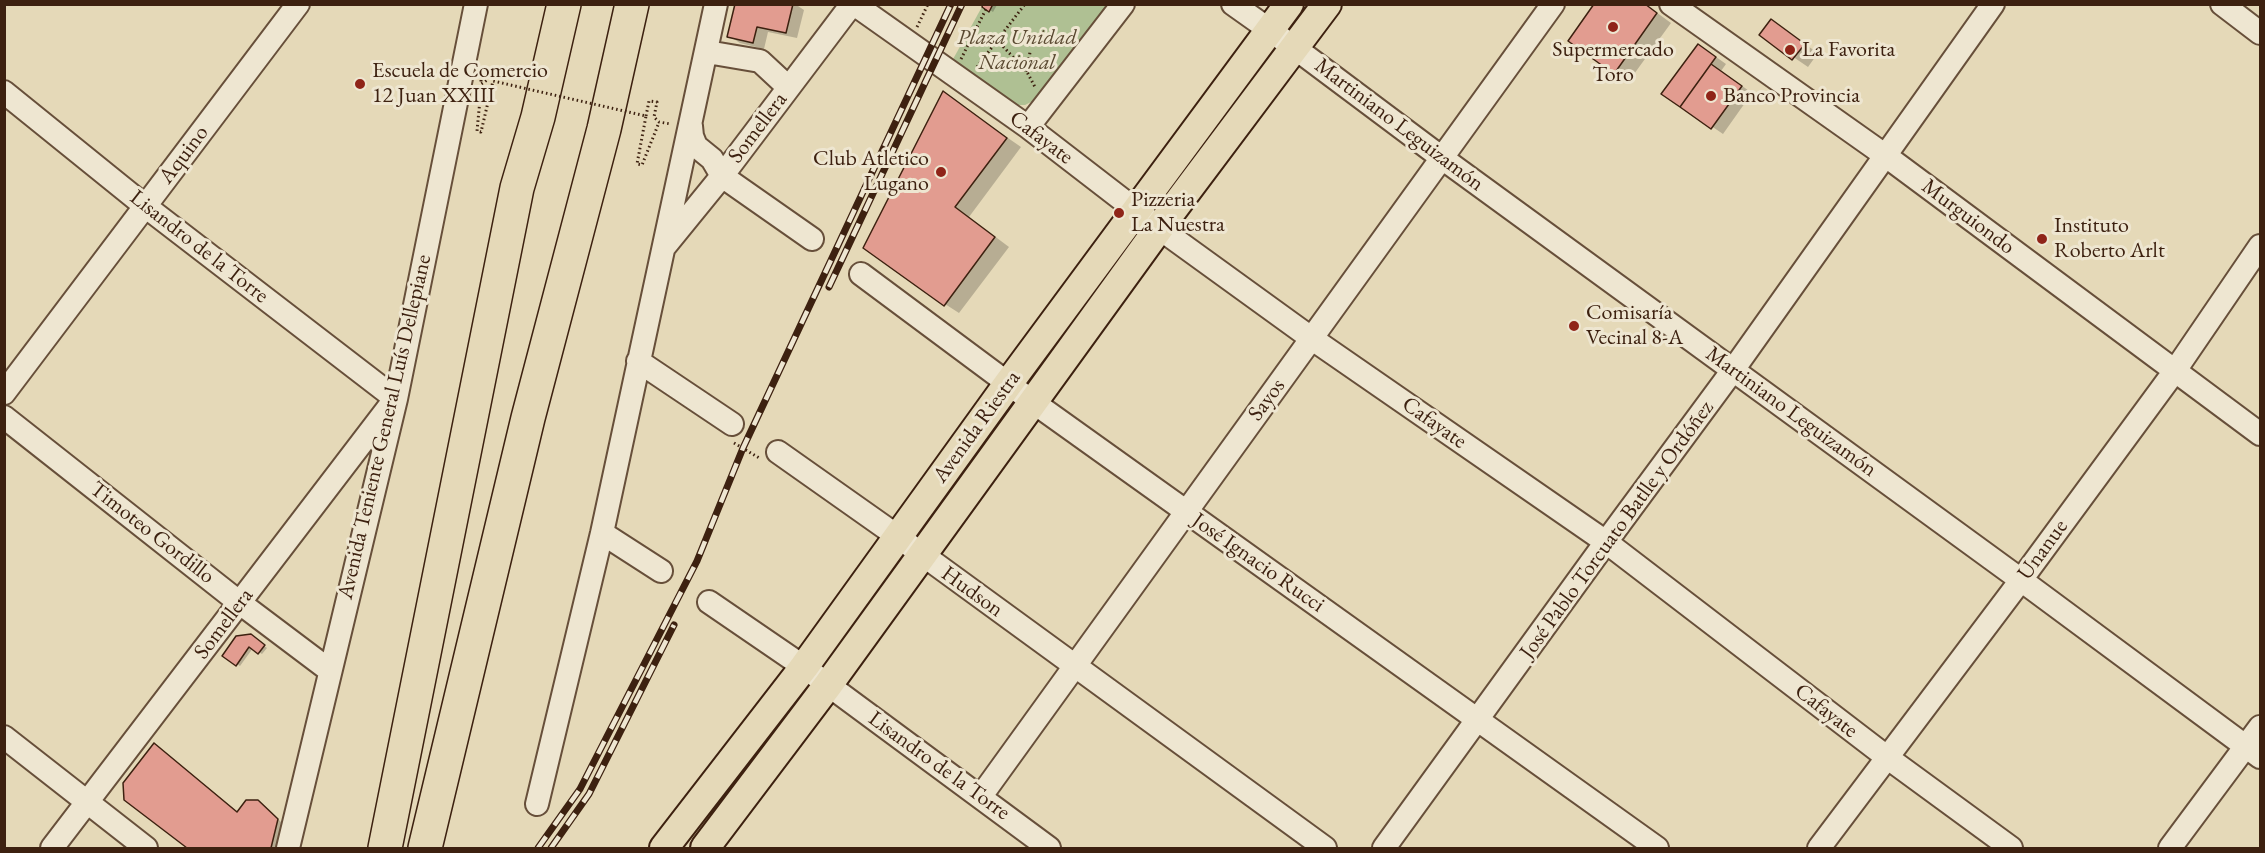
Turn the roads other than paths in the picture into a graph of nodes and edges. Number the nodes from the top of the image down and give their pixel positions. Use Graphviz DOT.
graph roads {
  1 [pos="298,4"];
  2 [pos="564,4"];
  3 [pos="632,4"];
  4 [pos="716,4"];
  5 [pos="853,4"];
  6 [pos="1123,4"];
  7 [pos="1233,4"];
  8 [pos="1289,4"];
  9 [pos="1327,4"];
  10 [pos="1553,4"];
  11 [pos="1671,4"];
  12 [pos="1993,4"];
  13 [pos="2222,4"];
  14 [pos="469,6"];
  15 [pos="1270,31"];
  16 [pos="2260,33"];
  17 [pos="1295,48"];
  18 [pos="707,52"];
  19 [pos="788,87"];
  20 [pos="4,92"];
  21 [pos="691,126"];
  22 [pos="1028,127"];
  23 [pos="1886,156"];
  24 [pos="1442,158"];
  25 [pos="722,176"];
  26 [pos="146,206"];
  27 [pos="1136,211"];
  28 [pos="1159,228"];
  29 [pos="812,239"];
  30 [pos="2260,246"];
  31 [pos="662,250"];
  32 [pos="861,274"];
  33 [pos="1311,338"];
  34 [pos="638,361"];
  35 [pos="1733,370"];
  36 [pos="2174,372"];
  37 [pos="1008,384"];
  38 [pos="4,393"];
  39 [pos="396,399"];
  40 [pos="1033,402"];
  41 [pos="4,417"];
  42 [pos="732,424"];
  43 [pos="2260,435"];
  44 [pos="778,452"];
  45 [pos="1186,512"];
  46 [pos="602,533"];
  47 [pos="897,536"];
  48 [pos="1606,542"];
  49 [pos="922,555"];
  50 [pos="661,571"];
  51 [pos="2021,580"];
  52 [pos="709,602"];
  53 [pos="240,603"];
  54 [pos="1076,666"];
  55 [pos="804,667"];
  56 [pos="329,670"];
  57 [pos="828,685"];
  58 [pos="1479,720"];
  59 [pos="2260,727"];
  60 [pos="4,737"];
  61 [pos="2253,752"];
  62 [pos="1888,758"];
  63 [pos="981,796"];
  64 [pos="88,802"];
  65 [pos="537,804"];
  66 [pos="52,849"];
  67 [pos="146,849"];
  68 [pos="288,849"];
  69 [pos="385,849"];
  70 [pos="425,849"];
  71 [pos="664,849"];
  72 [pos="705,849"];
  73 [pos="1049,849"];
  74 [pos="1325,849"];
  75 [pos="1384,849"];
  76 [pos="1657,849"];
  77 [pos="1819,849"];
  78 [pos="2011,849"];
  79 [pos="2170,849"];
  1 -- 26 [label="street, Aquino"];
  2 -- 69 [label="highway"];
  3 -- 70 [label="highway"];
  4 -- 18 [label="street"];
  5 -- 19 [label="street, Somellera"];
  5 -- 22 [label="street, Cafayate"];
  6 -- 22 [label="street"];
  7 -- 15 [label="street, Martiniano Leguizamón"];
  8 -- 15 [label="main road, Avenida Riestra"];
  9 -- 17 [label="main road, Avenida Riestra"];
  10 -- 24 [label="street, Sayos"];
  11 -- 23 [label="street, Murguiondo"];
  12 -- 23 [label="street, José Pablo Torcuato Batlle y Ordóñez"];
  13 -- 16 [label="street"];
  14 -- 39 [label="street, Avenida Teniente General Luís Dellepiane"];
  15 -- 17 [label="street, Martiniano Leguizamón"];
  15 -- 27 [label="main road, Avenida Riestra"];
  17 -- 24 [label="street, Martiniano Leguizamón"];
  17 -- 28 [label="main road, Avenida Riestra"];
  18 -- 19 [label="street"];
  18 -- 21 [label="street"];
  19 -- 25 [label="street, Somellera"];
  20 -- 26 [label="street, Lisandro de la Torre"];
  21 -- 25 [label="street"];
  21 -- 31 [label="street"];
  22 -- 27 [label="street, Cafayate"];
  23 -- 35 [label="street, José Pablo Torcuato Batlle y Ordóñez"];
  23 -- 36 [label="street, Murguiondo"];
  24 -- 33 [label="street, Sayos"];
  24 -- 35 [label="street, Martiniano Leguizamón"];
  25 -- 29 [label="street"];
  25 -- 31 [label="street, Somellera"];
  26 -- 38 [label="street, Aquino"];
  26 -- 39 [label="street, Lisandro de la Torre"];
  27 -- 28 [label="street, Cafayate"];
  27 -- 37 [label="main road, Avenida Riestra"];
  28 -- 33 [label="street, Cafayate"];
  28 -- 40 [label="main road, Avenida Riestra"];
  30 -- 36 [label="street, Unanue"];
  31 -- 34 [label="street"];
  32 -- 37 [label="street, José Ignacio Rucci"];
  33 -- 45 [label="street, Sayos"];
  33 -- 48 [label="street, Cafayate"];
  34 -- 42 [label="street"];
  34 -- 46 [label="street"];
  35 -- 48 [label="street, José Pablo Torcuato Batlle y Ordóñez"];
  35 -- 51 [label="street, Martiniano Leguizamón"];
  36 -- 43 [label="street, Murguiondo"];
  36 -- 51 [label="street, Unanue"];
  37 -- 40 [label="street, José Ignacio Rucci"];
  37 -- 47 [label="main road, Avenida Riestra"];
  39 -- 53 [label="street, Somellera"];
  39 -- 56 [label="street, Avenida Teniente General Luís Dellepiane"];
  40 -- 45 [label="street, José Ignacio Rucci"];
  40 -- 49 [label="main road, Avenida Riestra"];
  41 -- 53 [label="street, Timoteo Gordillo"];
  44 -- 47 [label="street, Hudson"];
  45 -- 54 [label="street, Sayos"];
  45 -- 58 [label="street, José Ignacio Rucci"];
  46 -- 50 [label="street"];
  46 -- 65 [label="street"];
  47 -- 49 [label="street, Hudson"];
  47 -- 55 [label="main road, Avenida Riestra"];
  48 -- 58 [label="street, José Pablo Torcuato Batlle y Ordóñez"];
  48 -- 62 [label="street, Cafayate"];
  49 -- 54 [label="street, Hudson"];
  49 -- 57 [label="main road, Avenida Riestra"];
  51 -- 61 [label="street, Martiniano Leguizamón"];
  51 -- 62 [label="street, Unanue"];
  52 -- 55 [label="street"];
  53 -- 56 [label="street, Timoteo Gordillo"];
  53 -- 64 [label="street, Somellera"];
  54 -- 63 [label="street, Sayos"];
  54 -- 74 [label="street, Hudson"];
  55 -- 57 [label="street, Lisandro de la Torre"];
  55 -- 71 [label="main road, Avenida Riestra"];
  56 -- 68 [label="street, Avenida Teniente General Luís Dellepiane"];
  57 -- 63 [label="street, Lisandro de la Torre"];
  57 -- 72 [label="main road, Avenida Riestra"];
  58 -- 75 [label="street, José Pablo Torcuato Batlle y Ordóñez"];
  58 -- 76 [label="street, José Ignacio Rucci"];
  59 -- 61 [label="street"];
  60 -- 64 [label="street"];
  61 -- 79 [label="street"];
  62 -- 77 [label="street, Unanue"];
  62 -- 78 [label="street, Cafayate"];
  63 -- 73 [label="street, Lisandro de la Torre"];
  64 -- 66 [label="street, Somellera"];
  64 -- 67 [label="street"];
}
